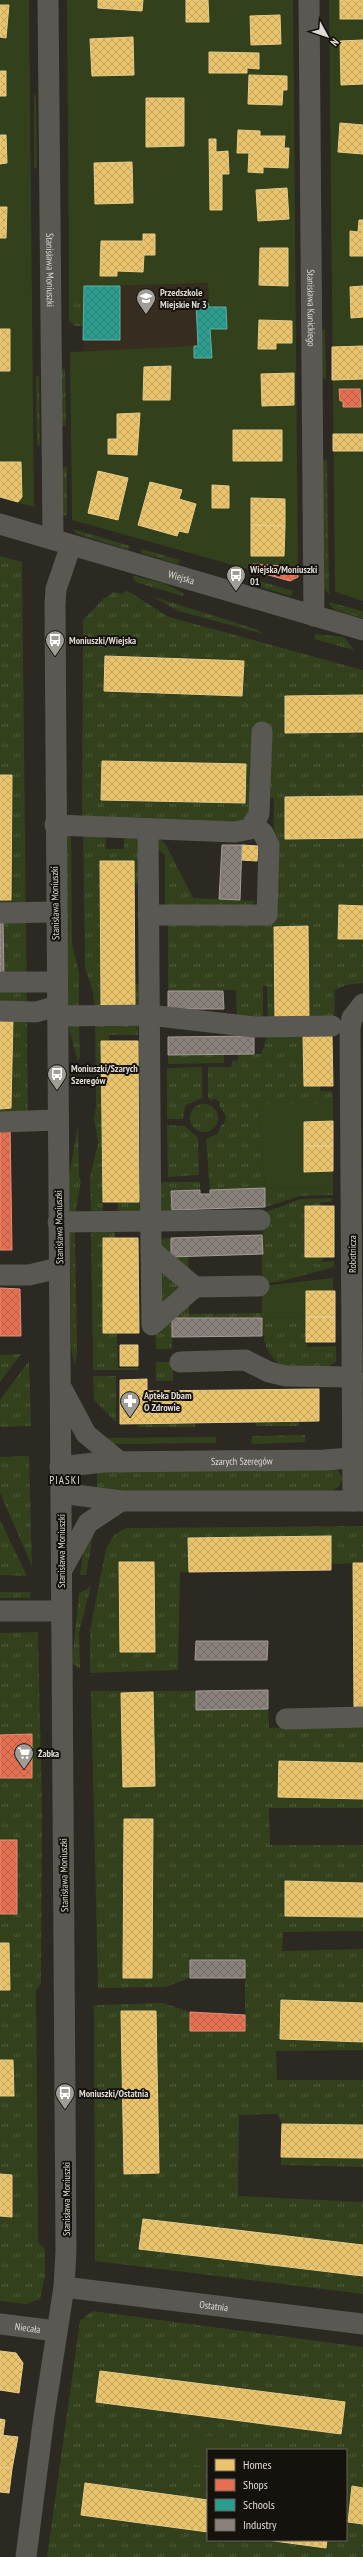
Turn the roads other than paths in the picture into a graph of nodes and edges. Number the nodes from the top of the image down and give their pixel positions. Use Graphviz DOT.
graph roads {
  1 [pos="48,0"];
  2 [pos="309,0"];
  3 [pos="0,524"];
  4 [pos="62,542"];
  5 [pos="314,616"];
  6 [pos="363,630"];
  7 [pos="262,732"];
  8 [pos="55,825"];
  9 [pos="254,825"];
  10 [pos="148,828"];
  11 [pos="56,912"];
  12 [pos="0,913"];
  13 [pos="148,915"];
  14 [pos="0,982"];
  15 [pos="56,982"];
  16 [pos="360,1007"];
  17 [pos="0,1011"];
  18 [pos="57,1011"];
  19 [pos="148,1015"];
  20 [pos="332,1026"];
  21 [pos="58,1120"];
  22 [pos="0,1122"];
  23 [pos="357,1162"];
  24 [pos="150,1220"];
  25 [pos="260,1220"];
  26 [pos="58,1222"];
  27 [pos="151,1250"];
  28 [pos="59,1268"];
  29 [pos="0,1275"];
  30 [pos="259,1286"];
  31 [pos="195,1287"];
  32 [pos="180,1362"];
  33 [pos="353,1377"];
  34 [pos="60,1383"];
  35 [pos="358,1457"];
  36 [pos="120,1462"];
  37 [pos="60,1467"];
  38 [pos="61,1493"];
  39 [pos="121,1501"];
  40 [pos="358,1501"];
  41 [pos="61,1572"];
  42 [pos="0,1611"];
  43 [pos="61,1611"];
  44 [pos="363,1717"];
  45 [pos="286,1719"];
  46 [pos="64,2287"];
  47 [pos="0,2324"];
  48 [pos="363,2324"];
  49 [pos="56,2331"];
  50 [pos="26,2557"];
  1 -- 4 [label="street, Stanisława Moniuszki"];
  2 -- 5 [label="street, Stanisława Kunickiego"];
  3 -- 4 [label="street, Wiejska"];
  4 -- 5 [label="street, Wiejska"];
  4 -- 8 [label="street, Stanisława Moniuszki"];
  5 -- 6 [label="street, Wiejska"];
  7 -- 9 [label="street"];
  8 -- 10 [label="street"];
  8 -- 11 [label="street, Stanisława Moniuszki"];
  9 -- 10 [label="street"];
  9 -- 13 [label="street"];
  10 -- 13 [label="street"];
  11 -- 12 [label="street"];
  11 -- 15 [label="street, Stanisława Moniuszki"];
  13 -- 19 [label="street"];
  14 -- 15 [label="street"];
  15 -- 18 [label="street, Stanisława Moniuszki"];
  16 -- 23 [label="street, Robotnicza"];
  17 -- 18 [label="street"];
  18 -- 19 [label="street"];
  18 -- 21 [label="street, Stanisława Moniuszki"];
  19 -- 20 [label="street"];
  19 -- 24 [label="street"];
  21 -- 22 [label="street"];
  21 -- 26 [label="street, Stanisława Moniuszki"];
  23 -- 33 [label="street, Robotnicza"];
  24 -- 25 [label="street"];
  24 -- 26 [label="street"];
  24 -- 27 [label="street"];
  26 -- 28 [label="street, Stanisława Moniuszki"];
  27 -- 31 [label="street"];
  27 -- 31 [label="street"];
  28 -- 29 [label="street"];
  28 -- 34 [label="street, Stanisława Moniuszki"];
  30 -- 31 [label="street"];
  32 -- 33 [label="street"];
  33 -- 35 [label="street, Robotnicza"];
  34 -- 36 [label="street"];
  34 -- 37 [label="street, Stanisława Moniuszki"];
  35 -- 36 [label="street, Szarych Szeregów"];
  35 -- 40 [label="street, Robotnicza"];
  36 -- 37 [label="street, Szarych Szeregów"];
  37 -- 38 [label="street, Stanisława Moniuszki"];
  38 -- 39 [label="street"];
  38 -- 41 [label="street, Stanisława Moniuszki"];
  39 -- 40 [label="street"];
  39 -- 41 [label="street"];
  41 -- 43 [label="street, Stanisława Moniuszki"];
  42 -- 43 [label="street"];
  43 -- 46 [label="street, Stanisława Moniuszki"];
  44 -- 45 [label="street"];
  46 -- 48 [label="street, Ostatnia"];
  46 -- 49 [label="street, Stanisława Moniuszki"];
  47 -- 49 [label="street, Niecała"];
  49 -- 50 [label="street, Stanisława Moniuszki"];
}
